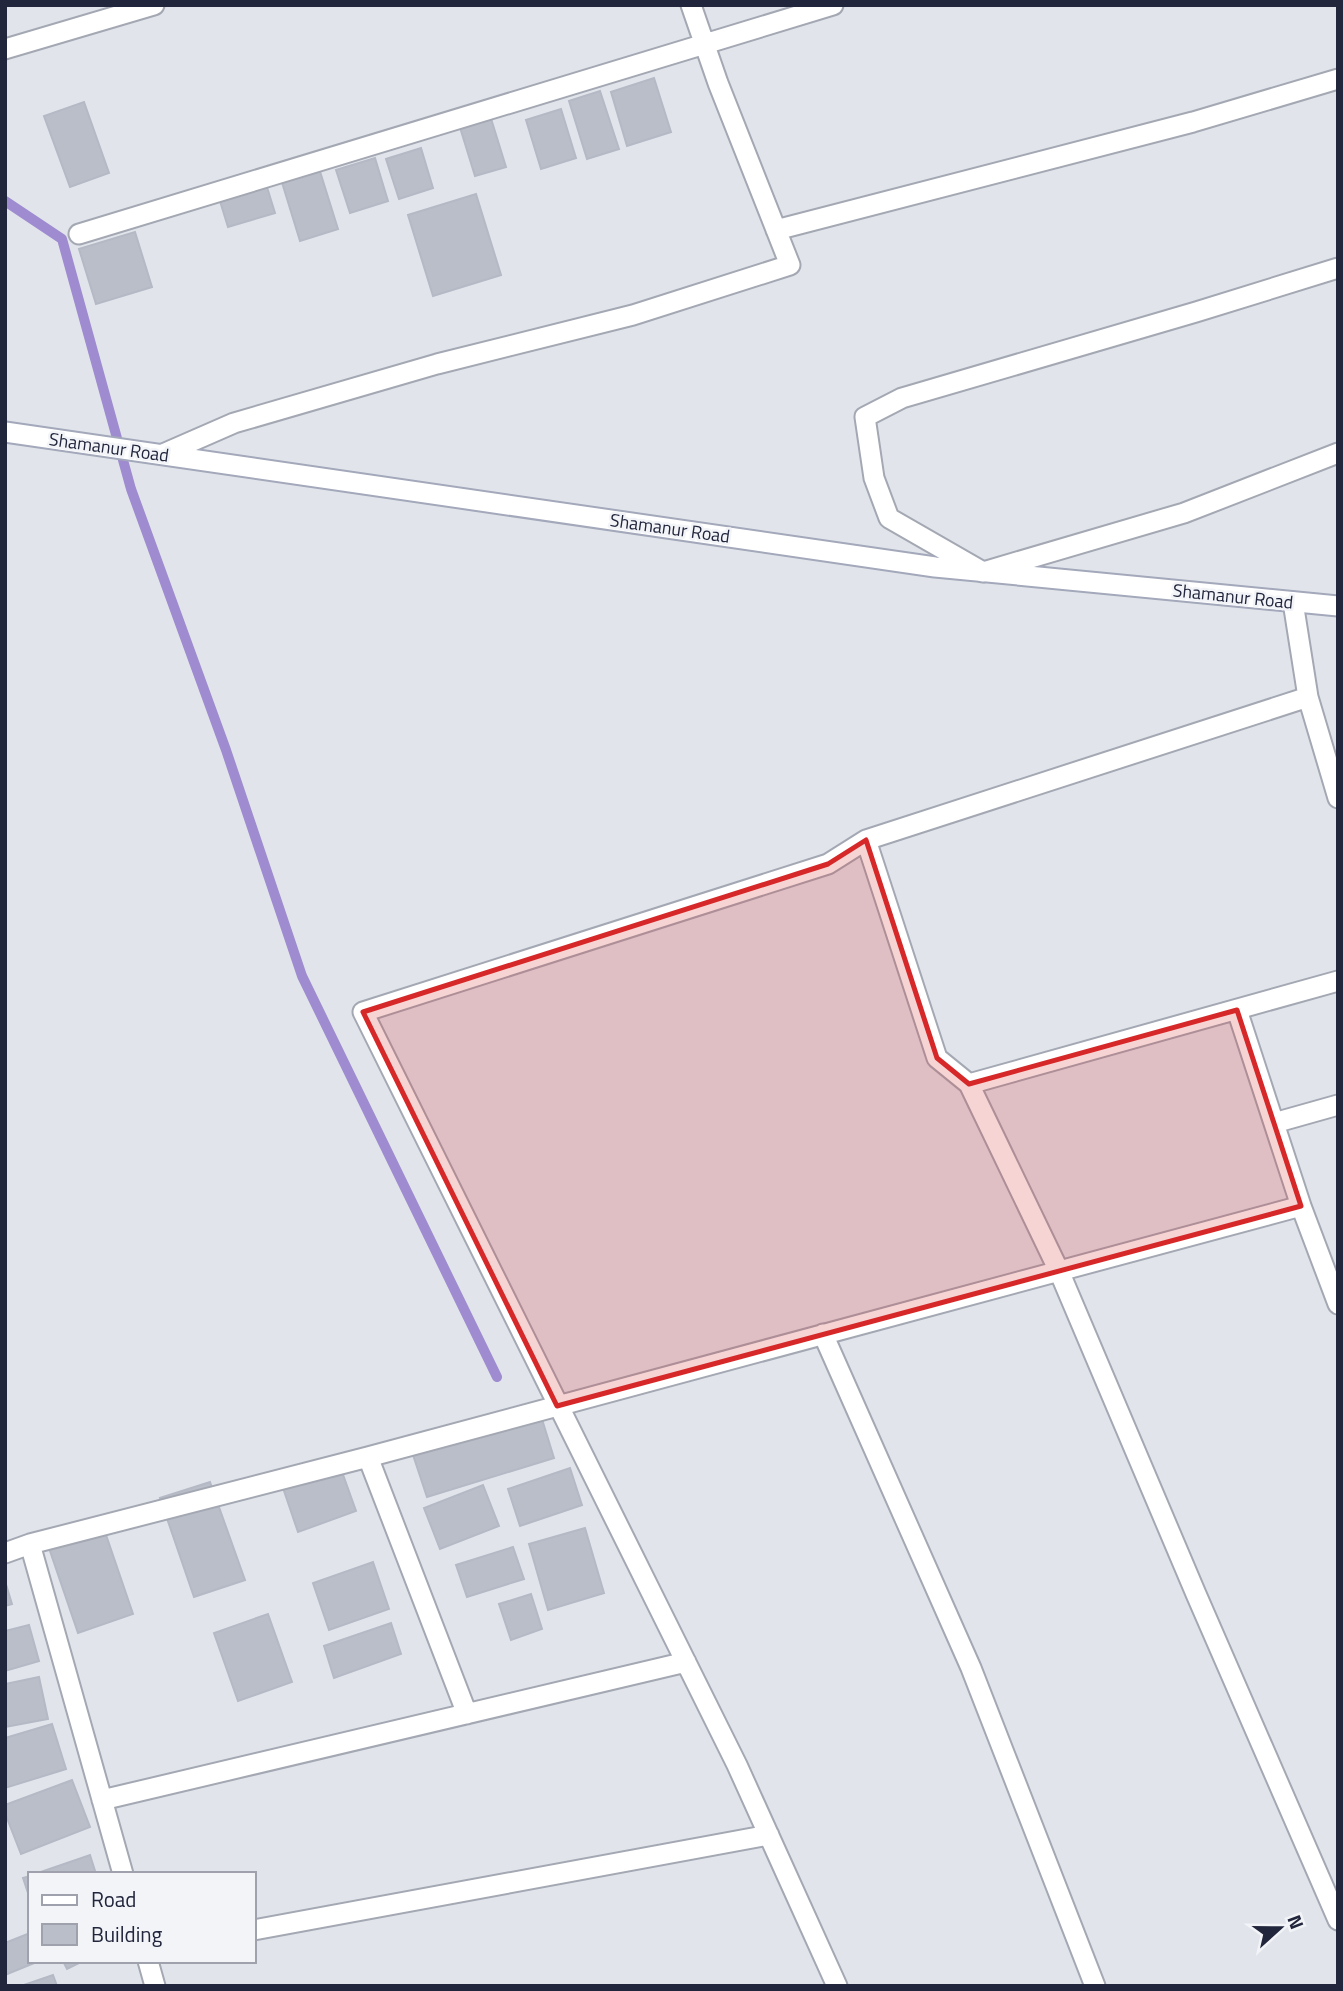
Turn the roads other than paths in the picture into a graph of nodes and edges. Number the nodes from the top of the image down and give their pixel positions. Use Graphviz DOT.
graph roads {
  1 [pos="153,5"];
  2 [pos="691,5"];
  3 [pos="833,5"];
  4 [pos="705,44"];
  5 [pos="5,49"];
  6 [pos="1338,79"];
  7 [pos="776,230"];
  8 [pos="79,234"];
  9 [pos="1338,268"];
  10 [pos="5,432"];
  11 [pos="153,453"];
  12 [pos="1338,453"];
  13 [pos="983,572"];
  14 [pos="1293,602"];
  15 [pos="1338,606"];
  16 [pos="1308,697"];
  17 [pos="1338,798"];
  18 [pos="866,840"];
  19 [pos="1338,981"];
  20 [pos="1237,1010"];
  21 [pos="969,1084"];
  22 [pos="1338,1105"];
  23 [pos="1274,1123"];
  24 [pos="1301,1206"];
  25 [pos="1059,1271"];
  26 [pos="1338,1304"];
  27 [pos="823,1334"];
  28 [pos="557,1406"];
  29 [pos="368,1457"];
  30 [pos="30,1545"];
  31 [pos="5,1553"];
  32 [pos="686,1662"];
  33 [pos="467,1714"];
  34 [pos="102,1800"];
  35 [pos="769,1835"];
  36 [pos="122,1872"];
  37 [pos="1338,1920"];
  38 [pos="256,1930"];
  39 [pos="149,1963"];
  40 [pos="155,1986"];
  41 [pos="837,1986"];
  42 [pos="1095,1986"];
  1 -- 5 [label="street"];
  2 -- 4 [label="street"];
  3 -- 4 [label="street"];
  4 -- 7 [label="street"];
  4 -- 8 [label="street"];
  6 -- 7 [label="street"];
  7 -- 11 [label="street"];
  9 -- 13 [label="street"];
  10 -- 11 [label="street, Shamanur Road"];
  11 -- 13 [label="street, Shamanur Road"];
  12 -- 13 [label="street"];
  13 -- 14 [label="street, Shamanur Road"];
  14 -- 15 [label="street, Shamanur Road"];
  14 -- 16 [label="street"];
  16 -- 17 [label="street"];
  16 -- 18 [label="street"];
  18 -- 21 [label="street"];
  18 -- 28 [label="street"];
  19 -- 20 [label="street"];
  20 -- 21 [label="street"];
  20 -- 23 [label="street"];
  21 -- 25 [label="street"];
  22 -- 23 [label="street"];
  23 -- 24 [label="street"];
  24 -- 25 [label="street"];
  24 -- 26 [label="street"];
  25 -- 27 [label="street"];
  25 -- 37 [label="street"];
  27 -- 28 [label="street"];
  27 -- 42 [label="street"];
  28 -- 29 [label="street"];
  28 -- 32 [label="street"];
  29 -- 30 [label="street"];
  29 -- 33 [label="street"];
  30 -- 31 [label="street"];
  30 -- 34 [label="street"];
  32 -- 33 [label="street"];
  32 -- 35 [label="street"];
  33 -- 34 [label="street"];
  34 -- 36 [label="street"];
  35 -- 38 [label="street"];
  35 -- 41 [label="street"];
  39 -- 40 [label="street"];
}
